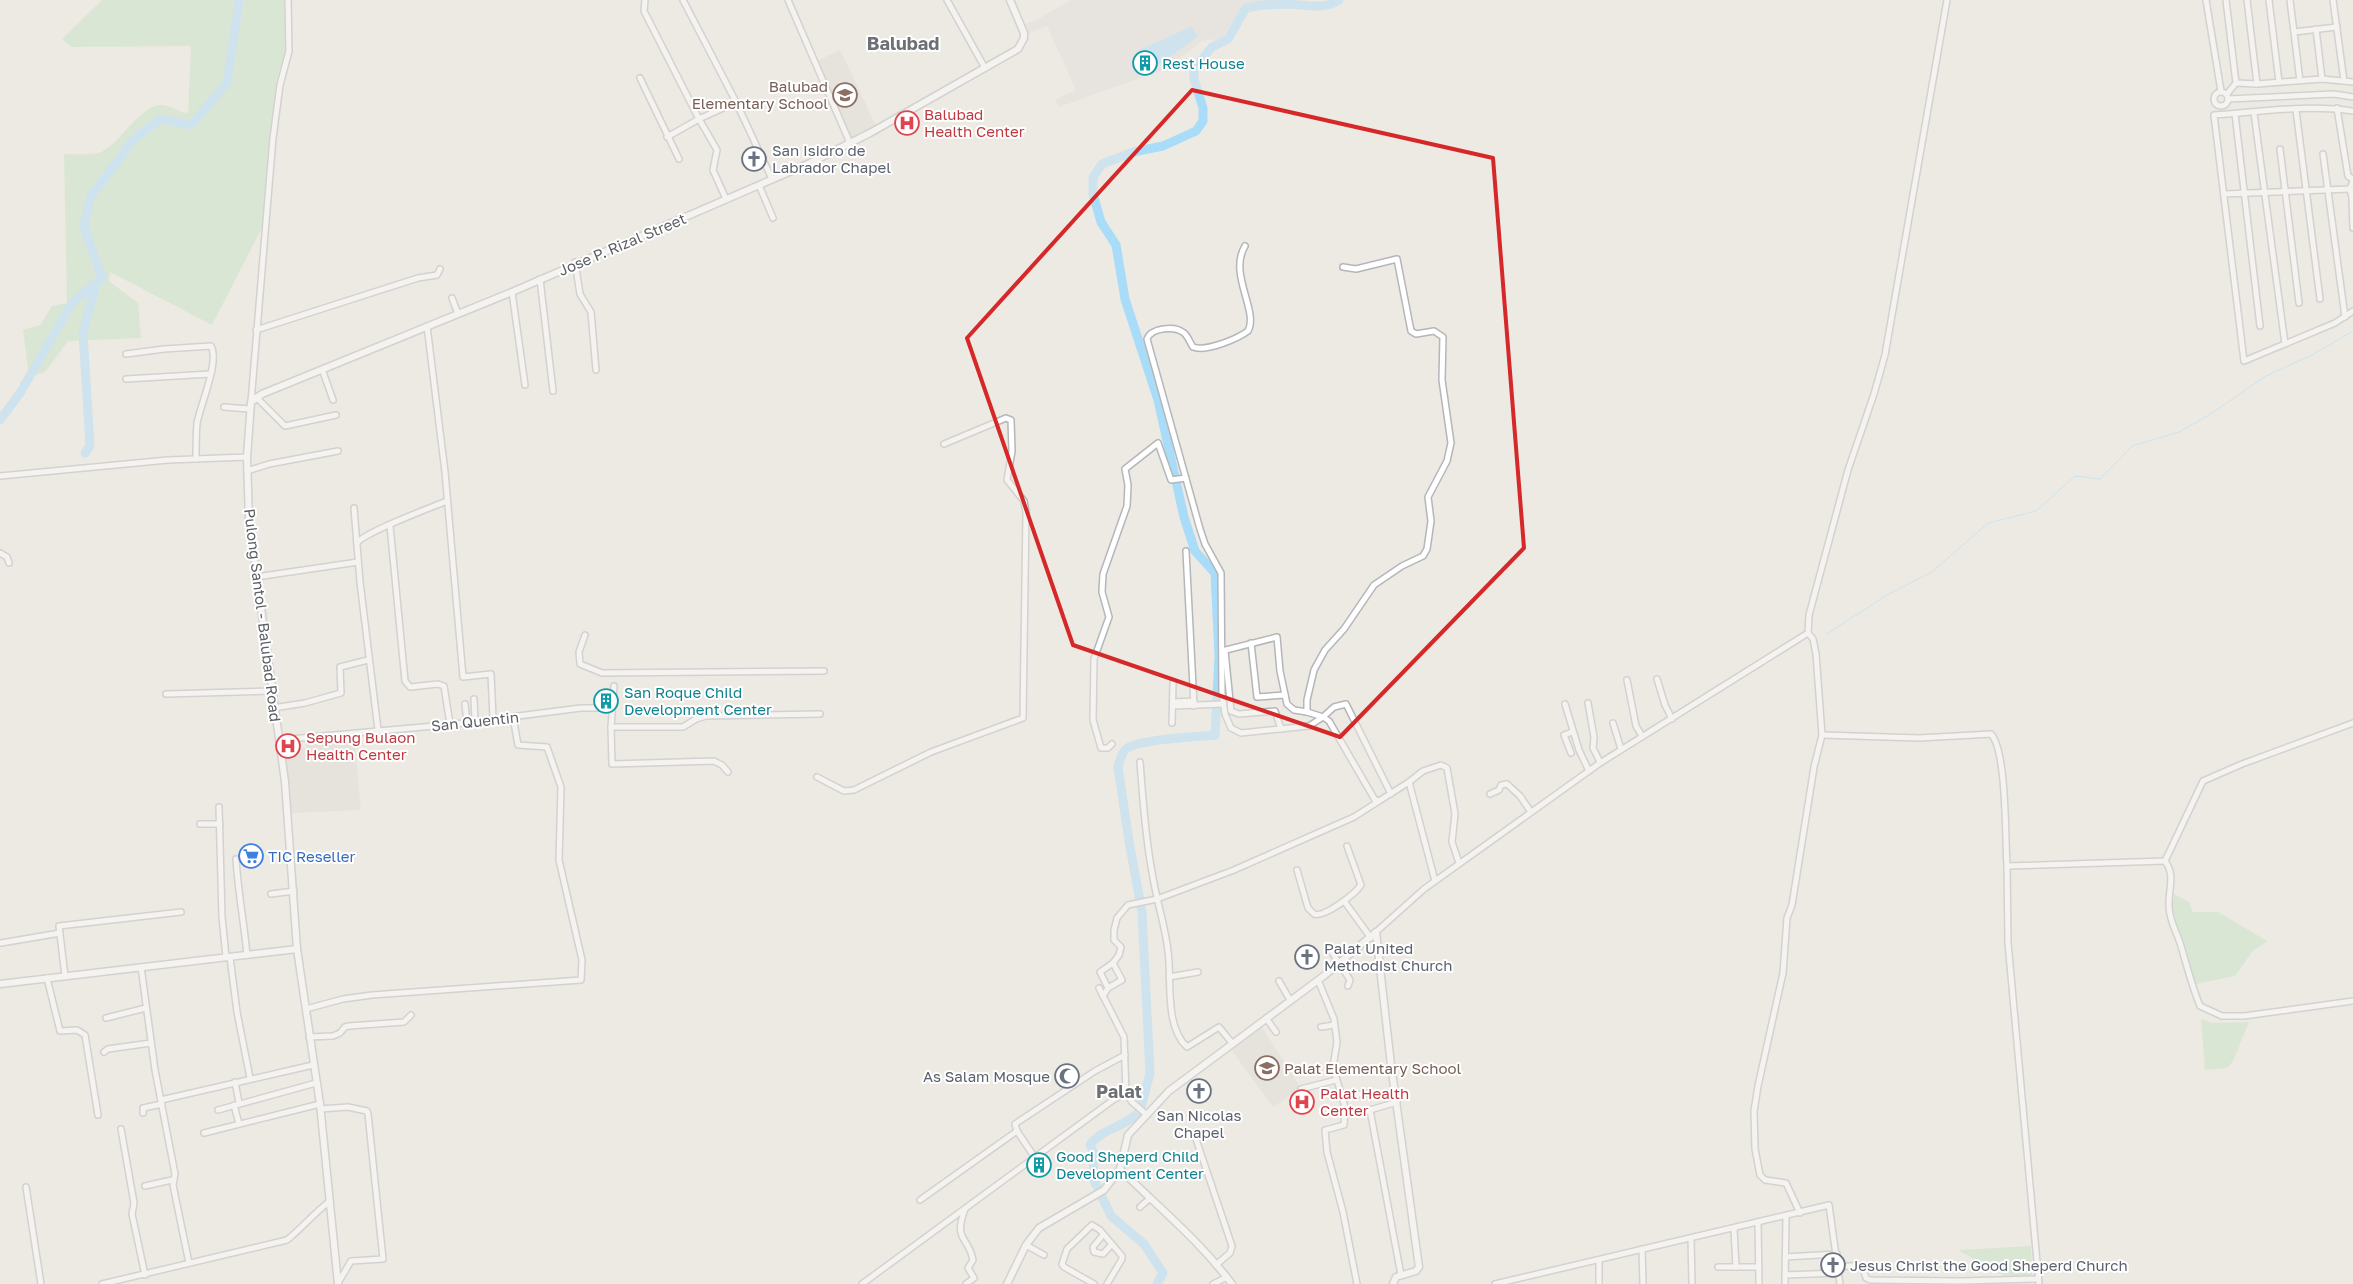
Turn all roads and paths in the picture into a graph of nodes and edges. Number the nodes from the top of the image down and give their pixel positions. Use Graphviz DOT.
graph roads {
  1 [pos="288,0"];
  2 [pos="644,0"];
  3 [pos="683,0"];
  4 [pos="788,0"];
  5 [pos="947,0"];
  6 [pos="1010,0"];
  7 [pos="1947,0"];
  8 [pos="2206,0"];
  9 [pos="2226,0"];
  10 [pos="2247,0"];
  11 [pos="2269,0"];
  12 [pos="2290,0"];
  13 [pos="2334,0"];
  14 [pos="2337,27"];
  15 [pos="2316,29"];
  16 [pos="2294,32"];
  17 [pos="985,68"];
  18 [pos="640,78"];
  19 [pos="2322,79"];
  20 [pos="2300,81"];
  21 [pos="2344,81"];
  22 [pos="2279,82"];
  23 [pos="2353,82"];
  24 [pos="2236,83"];
  25 [pos="2257,84"];
  26 [pos="2221,91"];
  27 [pos="2228,97"];
  28 [pos="2353,97"];
  29 [pos="736,102"];
  30 [pos="2337,108"];
  31 [pos="2296,110"];
  32 [pos="2353,111"];
  33 [pos="2254,113"];
  34 [pos="2235,114"];
  35 [pos="700,119"];
  36 [pos="667,137"];
  37 [pos="850,143"];
  38 [pos="2280,149"];
  39 [pos="2322,154"];
  40 [pos="679,159"];
  41 [pos="772,179"];
  42 [pos="2353,180"];
  43 [pos="759,185"];
  44 [pos="2350,189"];
  45 [pos="2306,190"];
  46 [pos="2327,190"];
  47 [pos="2286,191"];
  48 [pos="2265,192"];
  49 [pos="2245,193"];
  50 [pos="2224,194"];
  51 [pos="726,199"];
  52 [pos="2352,200"];
  53 [pos="772,218"];
  54 [pos="2353,228"];
  55 [pos="1245,246"];
  56 [pos="575,262"];
  57 [pos="1343,267"];
  58 [pos="440,269"];
  59 [pos="540,279"];
  60 [pos="512,292"];
  61 [pos="452,298"];
  62 [pos="2320,299"];
  63 [pos="2299,303"];
  64 [pos="2353,311"];
  65 [pos="458,314"];
  66 [pos="2345,317"];
  67 [pos="428,326"];
  68 [pos="2260,326"];
  69 [pos="256,330"];
  70 [pos="2285,344"];
  71 [pos="126,354"];
  72 [pos="322,369"];
  73 [pos="596,370"];
  74 [pos="210,374"];
  75 [pos="126,379"];
  76 [pos="525,385"];
  77 [pos="553,391"];
  78 [pos="333,400"];
  79 [pos="252,403"];
  80 [pos="224,407"];
  81 [pos="336,415"];
  82 [pos="944,444"];
  83 [pos="338,451"];
  84 [pos="246,457"];
  85 [pos="196,459"];
  86 [pos="247,471"];
  87 [pos="0,476"];
  88 [pos="1184,479"];
  89 [pos="447,501"];
  90 [pos="354,508"];
  91 [pos="390,526"];
  92 [pos="356,544"];
  93 [pos="1186,551"];
  94 [pos="0,553"];
  95 [pos="358,562"];
  96 [pos="9,564"];
  97 [pos="256,577"];
  98 [pos="1808,633"];
  99 [pos="585,635"];
  100 [pos="1251,643"];
  101 [pos="1223,651"];
  102 [pos="368,660"];
  103 [pos="824,671"];
  104 [pos="1657,679"];
  105 [pos="1627,680"];
  106 [pos="1173,683"];
  107 [pos="614,686"];
  108 [pos="271,691"];
  109 [pos="166,694"];
  110 [pos="1285,695"];
  111 [pos="474,699"];
  112 [pos="1194,703"];
  113 [pos="1588,703"];
  114 [pos="465,704"];
  115 [pos="1173,704"];
  116 [pos="1221,704"];
  117 [pos="1565,704"];
  118 [pos="273,708"];
  119 [pos="612,708"];
  120 [pos="1307,712"];
  121 [pos="820,714"];
  122 [pos="513,717"];
  123 [pos="1323,717"];
  124 [pos="493,718"];
  125 [pos="1672,719"];
  126 [pos="475,721"];
  127 [pos="468,722"];
  128 [pos="1172,723"];
  129 [pos="1612,723"];
  130 [pos="2353,723"];
  131 [pos="450,724"];
  132 [pos="611,727"];
  133 [pos="1281,729"];
  134 [pos="378,730"];
  135 [pos="1572,732"];
  136 [pos="1822,735"];
  137 [pos="1642,736"];
  138 [pos="279,740"];
  139 [pos="1112,744"];
  140 [pos="1621,749"];
  141 [pos="1579,750"];
  142 [pos="1140,762"];
  143 [pos="1600,762"];
  144 [pos="1589,771"];
  145 [pos="728,772"];
  146 [pos="817,777"];
  147 [pos="1409,782"];
  148 [pos="1391,794"];
  149 [pos="1490,794"];
  150 [pos="1379,802"];
  151 [pos="219,807"];
  152 [pos="1531,812"];
  153 [pos="200,824"];
  154 [pos="220,824"];
  155 [pos="1347,846"];
  156 [pos="236,859"];
  157 [pos="2165,860"];
  158 [pos="1459,863"];
  159 [pos="2006,866"];
  160 [pos="1297,870"];
  161 [pos="1435,881"];
  162 [pos="294,891"];
  163 [pos="271,894"];
  164 [pos="1157,899"];
  165 [pos="1344,901"];
  166 [pos="181,912"];
  167 [pos="60,933"];
  168 [pos="1374,935"];
  169 [pos="1,943"];
  170 [pos="297,949"];
  171 [pos="1332,951"];
  172 [pos="247,955"];
  173 [pos="228,957"];
  174 [pos="1113,962"];
  175 [pos="1340,963"];
  176 [pos="141,967"];
  177 [pos="1198,972"];
  178 [pos="65,976"];
  179 [pos="1169,977"];
  180 [pos="46,978"];
  181 [pos="1318,980"];
  182 [pos="1278,981"];
  183 [pos="0,984"];
  184 [pos="1348,986"];
  185 [pos="1099,988"];
  186 [pos="1108,988"];
  187 [pos="1103,996"];
  188 [pos="1290,1000"];
  189 [pos="2353,1001"];
  190 [pos="146,1008"];
  191 [pos="306,1009"];
  192 [pos="411,1015"];
  193 [pos="106,1018"];
  194 [pos="1266,1018"];
  195 [pos="1334,1025"];
  196 [pos="1320,1027"];
  197 [pos="1276,1032"];
  198 [pos="309,1036"];
  199 [pos="151,1043"];
  200 [pos="1232,1044"];
  201 [pos="104,1052"];
  202 [pos="1125,1055"];
  203 [pos="313,1065"];
  204 [pos="250,1078"];
  205 [pos="1336,1080"];
  206 [pos="235,1082"];
  207 [pos="316,1083"];
  208 [pos="1302,1089"];
  209 [pos="1126,1093"];
  210 [pos="1368,1093"];
  211 [pos="1342,1097"];
  212 [pos="161,1102"];
  213 [pos="1396,1102"];
  214 [pos="237,1104"];
  215 [pos="320,1107"];
  216 [pos="218,1110"];
  217 [pos="1142,1110"];
  218 [pos="1370,1110"];
  219 [pos="143,1113"];
  220 [pos="1346,1114"];
  221 [pos="98,1115"];
  222 [pos="239,1124"];
  223 [pos="121,1129"];
  224 [pos="1016,1130"];
  225 [pos="204,1133"];
  226 [pos="1195,1136"];
  227 [pos="1035,1158"];
  228 [pos="1120,1169"];
  229 [pos="172,1180"];
  230 [pos="145,1186"];
  231 [pos="26,1187"];
  232 [pos="1149,1199"];
  233 [pos="330,1200"];
  234 [pos="920,1200"];
  235 [pos="1140,1207"];
  236 [pos="965,1209"];
  237 [pos="1800,1213"];
  238 [pos="1786,1217"];
  239 [pos="1758,1222"];
  240 [pos="1734,1229"];
  241 [pos="1103,1235"];
  242 [pos="1690,1238"];
  243 [pos="1112,1244"];
  244 [pos="1026,1245"];
  245 [pos="1642,1250"];
  246 [pos="1837,1254"];
  247 [pos="1044,1255"];
  248 [pos="1786,1257"];
  249 [pos="1599,1260"];
  250 [pos="189,1263"];
  251 [pos="1217,1264"];
  252 [pos="1718,1267"];
  253 [pos="1736,1267"];
  254 [pos="1759,1267"];
  255 [pos="1838,1267"];
  256 [pos="1838,1273"];
  257 [pos="145,1275"];
  258 [pos="1401,1275"];
  259 [pos="1785,1275"];
  260 [pos="1226,1277"];
  261 [pos="1082,1278"];
  262 [pos="2038,1282"];
  263 [pos="1508,1283"];
  264 [pos="41,1284"];
  265 [pos="102,1284"];
  266 [pos="338,1284"];
  267 [pos="862,1284"];
  268 [pos="966,1284"];
  269 [pos="1007,1284"];
  270 [pos="1078,1284"];
  271 [pos="1094,1284"];
  272 [pos="1107,1284"];
  273 [pos="1213,1284"];
  274 [pos="1232,1284"];
  275 [pos="1358,1284"];
  276 [pos="1392,1284"];
  277 [pos="1495,1284"];
  278 [pos="1599,1284"];
  279 [pos="1643,1284"];
  280 [pos="1692,1284"];
  281 [pos="1759,1284"];
  282 [pos="1785,1284"];
  283 [pos="1840,1284"];
  1 -- 69 [label="street"];
  2 -- 35 [label="street"];
  3 -- 29 [label="street"];
  4 -- 37 [label="street"];
  5 -- 17 [label="street"];
  6 -- 17 [label="street, Jose P. Rizal Street"];
  7 -- 98 [label="street"];
  8 -- 26 [label="street"];
  9 -- 24 [label="street"];
  10 -- 25 [label="street"];
  11 -- 22 [label="street"];
  12 -- 16 [label="street"];
  13 -- 14 [label="street"];
  14 -- 15 [label="street"];
  14 -- 21 [label="street"];
  15 -- 16 [label="street"];
  15 -- 19 [label="street"];
  16 -- 20 [label="street"];
  17 -- 37 [label="street, Jose P. Rizal Street"];
  18 -- 36 [label="street"];
  19 -- 20 [label="street"];
  19 -- 21 [label="street"];
  20 -- 22 [label="street"];
  21 -- 23 [label="street"];
  22 -- 25 [label="street"];
  24 -- 25 [label="street"];
  24 -- 27 [label="street"];
  26 -- 27 [label="street"];
  26 -- 27 [label="street"];
  27 -- 28 [label="street"];
  29 -- 35 [label="street"];
  29 -- 41 [label="street"];
  30 -- 31 [label="street"];
  30 -- 32 [label="street"];
  30 -- 42 [label="street"];
  31 -- 33 [label="street"];
  31 -- 45 [label="street"];
  33 -- 34 [label="street"];
  33 -- 48 [label="street"];
  34 -- 49 [label="street"];
  34 -- 50 [label="street"];
  35 -- 36 [label="street"];
  35 -- 51 [label="street"];
  36 -- 40 [label="street"];
  37 -- 41 [label="street, Jose P. Rizal Street"];
  38 -- 47 [label="street"];
  39 -- 46 [label="street"];
  41 -- 43 [label="street, Jose P. Rizal Street"];
  42 -- 44 [label="street"];
  43 -- 51 [label="street, Jose P. Rizal Street"];
  43 -- 53 [label="street"];
  44 -- 46 [label="street"];
  44 -- 52 [label="street"];
  45 -- 46 [label="street"];
  45 -- 47 [label="street"];
  45 -- 62 [label="street"];
  46 -- 66 [label="street"];
  47 -- 48 [label="street"];
  47 -- 63 [label="street"];
  48 -- 49 [label="street"];
  48 -- 70 [label="street"];
  49 -- 50 [label="street"];
  49 -- 68 [label="street"];
  50 -- 70 [label="street"];
  51 -- 56 [label="street, Jose P. Rizal Street"];
  52 -- 54 [label="street"];
  55 -- 88 [label="street"];
  56 -- 59 [label="street, Jose P. Rizal Street"];
  56 -- 73 [label="street"];
  57 -- 120 [label="street"];
  58 -- 69 [label="street"];
  59 -- 60 [label="street, Jose P. Rizal Street"];
  59 -- 77 [label="street"];
  60 -- 65 [label="street, Jose P. Rizal Street"];
  60 -- 76 [label="street"];
  61 -- 65 [label="street"];
  64 -- 66 [label="street"];
  65 -- 67 [label="street, Jose P. Rizal Street"];
  66 -- 70 [label="street"];
  67 -- 72 [label="street, Jose P. Rizal Street"];
  67 -- 89 [label="street"];
  69 -- 79 [label="street"];
  71 -- 74 [label="street"];
  72 -- 78 [label="street"];
  72 -- 79 [label="street, Jose P. Rizal Street"];
  74 -- 75 [label="street"];
  74 -- 85 [label="street"];
  79 -- 80 [label="street"];
  79 -- 81 [label="street"];
  79 -- 84 [label="street, Pulong Santol - Balubad Road"];
  82 -- 146 [label="street"];
  83 -- 86 [label="street"];
  84 -- 85 [label="street"];
  84 -- 86 [label="street, Pulong Santol - Balubad Road"];
  85 -- 87 [label="street"];
  86 -- 97 [label="street, Pulong Santol - Balubad Road"];
  88 -- 101 [label="street"];
  88 -- 139 [label="street"];
  89 -- 91 [label="street"];
  89 -- 124 [label="street"];
  90 -- 92 [label="street"];
  91 -- 92 [label="street"];
  91 -- 131 [label="street"];
  92 -- 95 [label="street"];
  93 -- 112 [label="street"];
  94 -- 96 [label="street"];
  95 -- 97 [label="street"];
  95 -- 102 [label="street"];
  97 -- 108 [label="street, Pulong Santol - Balubad Road"];
  98 -- 125 [label="street"];
  98 -- 136 [label="street"];
  99 -- 103 [label="street"];
  100 -- 101 [label="street"];
  100 -- 110 [label="street"];
  100 -- 110 [label="street"];
  101 -- 116 [label="street"];
  101 -- 133 [label="street"];
  102 -- 118 [label="street"];
  102 -- 134 [label="street"];
  104 -- 125 [label="street"];
  105 -- 137 [label="street"];
  106 -- 115 [label="street"];
  107 -- 119 [label="street"];
  108 -- 109 [label="street"];
  108 -- 118 [label="street, Pulong Santol - Balubad Road"];
  110 -- 120 [label="street"];
  111 -- 126 [label="street"];
  112 -- 115 [label="street"];
  112 -- 116 [label="street"];
  113 -- 143 [label="street"];
  114 -- 127 [label="street"];
  115 -- 128 [label="street"];
  116 -- 133 [label="street"];
  117 -- 135 [label="street"];
  118 -- 138 [label="street, Pulong Santol - Balubad Road"];
  119 -- 122 [label="street, San Quentin"];
  119 -- 132 [label="street"];
  120 -- 123 [label="street"];
  121 -- 132 [label="street"];
  122 -- 124 [label="street, San Quentin"];
  122 -- 191 [label="street"];
  123 -- 133 [label="street"];
  123 -- 148 [label="street"];
  123 -- 150 [label="street"];
  124 -- 126 [label="street, San Quentin"];
  125 -- 137 [label="street"];
  126 -- 127 [label="street, San Quentin"];
  127 -- 131 [label="street, San Quentin"];
  129 -- 140 [label="street"];
  130 -- 157 [label="street"];
  131 -- 134 [label="street, San Quentin"];
  132 -- 145 [label="street"];
  134 -- 138 [label="street, San Quentin"];
  135 -- 141 [label="street"];
  135 -- 141 [label="street"];
  136 -- 159 [label="street"];
  136 -- 237 [label="street"];
  137 -- 140 [label="street"];
  138 -- 162 [label="street, Pulong Santol - Balubad Road"];
  140 -- 143 [label="street"];
  141 -- 144 [label="street"];
  142 -- 164 [label="street"];
  143 -- 144 [label="street"];
  144 -- 152 [label="street"];
  147 -- 148 [label="street"];
  147 -- 158 [label="street"];
  147 -- 161 [label="street"];
  148 -- 150 [label="street"];
  149 -- 152 [label="street"];
  150 -- 164 [label="street"];
  151 -- 154 [label="street"];
  152 -- 158 [label="street"];
  153 -- 154 [label="street"];
  154 -- 173 [label="street"];
  155 -- 165 [label="street"];
  156 -- 172 [label="street"];
  157 -- 159 [label="street"];
  157 -- 189 [label="street"];
  158 -- 161 [label="street"];
  159 -- 262 [label="street"];
  160 -- 165 [label="street"];
  161 -- 168 [label="street"];
  162 -- 163 [label="street"];
  162 -- 170 [label="street, Pulong Santol - Balubad Road"];
  164 -- 174 [label="street"];
  164 -- 179 [label="street"];
  165 -- 168 [label="street"];
  166 -- 167 [label="street"];
  167 -- 169 [label="street"];
  167 -- 178 [label="street"];
  168 -- 175 [label="street"];
  168 -- 213 [label="street"];
  170 -- 172 [label="street"];
  170 -- 191 [label="street, Pulong Santol - Balubad Road"];
  171 -- 175 [label="street"];
  172 -- 173 [label="street"];
  173 -- 176 [label="street"];
  173 -- 204 [label="street"];
  174 -- 186 [label="street"];
  174 -- 186 [label="street"];
  175 -- 181 [label="street"];
  175 -- 184 [label="street"];
  176 -- 178 [label="street"];
  176 -- 190 [label="street"];
  177 -- 179 [label="street"];
  178 -- 180 [label="street"];
  179 -- 200 [label="street"];
  180 -- 183 [label="street"];
  180 -- 221 [label="street"];
  181 -- 188 [label="street"];
  181 -- 195 [label="street"];
  182 -- 188 [label="street"];
  185 -- 187 [label="street"];
  186 -- 187 [label="street"];
  187 -- 202 [label="street"];
  188 -- 194 [label="street"];
  190 -- 193 [label="street"];
  190 -- 199 [label="street"];
  191 -- 198 [label="street, Pulong Santol - Balubad Road"];
  192 -- 198 [label="street"];
  194 -- 197 [label="street"];
  194 -- 200 [label="street"];
  195 -- 196 [label="street"];
  195 -- 205 [label="street"];
  198 -- 203 [label="street, Pulong Santol - Balubad Road"];
  199 -- 201 [label="street"];
  199 -- 212 [label="street"];
  200 -- 217 [label="street"];
  202 -- 209 [label="street"];
  202 -- 224 [label="street"];
  203 -- 204 [label="street"];
  203 -- 207 [label="street, Pulong Santol - Balubad Road"];
  204 -- 206 [label="street"];
  205 -- 208 [label="street"];
  205 -- 211 [label="street"];
  206 -- 212 [label="street"];
  206 -- 214 [label="street"];
  207 -- 214 [label="street"];
  207 -- 215 [label="street, Pulong Santol - Balubad Road"];
  209 -- 217 [label="street"];
  209 -- 227 [label="street"];
  210 -- 211 [label="street"];
  211 -- 220 [label="street"];
  212 -- 219 [label="street"];
  212 -- 229 [label="street"];
  213 -- 218 [label="street"];
  213 -- 258 [label="street"];
  214 -- 216 [label="street"];
  214 -- 222 [label="street"];
  215 -- 222 [label="street"];
  215 -- 233 [label="street, Pulong Santol - Balubad Road"];
  215 -- 266 [label="street"];
  217 -- 228 [label="street"];
  218 -- 220 [label="street"];
  218 -- 258 [label="street"];
  220 -- 275 [label="street"];
  222 -- 225 [label="street"];
  223 -- 257 [label="street"];
  224 -- 227 [label="street"];
  224 -- 234 [label="street"];
  226 -- 251 [label="street"];
  227 -- 236 [label="street"];
  228 -- 232 [label="street"];
  228 -- 244 [label="street"];
  229 -- 230 [label="street"];
  229 -- 250 [label="street"];
  231 -- 264 [label="street"];
  232 -- 235 [label="street"];
  232 -- 251 [label="street"];
  233 -- 250 [label="street"];
  233 -- 266 [label="street, Pulong Santol - Balubad Road"];
  236 -- 267 [label="street"];
  236 -- 268 [label="street"];
  237 -- 238 [label="street"];
  237 -- 246 [label="street"];
  238 -- 239 [label="street"];
  238 -- 248 [label="street"];
  239 -- 240 [label="street"];
  239 -- 254 [label="street"];
  240 -- 242 [label="street"];
  240 -- 253 [label="street"];
  241 -- 243 [label="street"];
  241 -- 243 [label="street"];
  241 -- 261 [label="street"];
  242 -- 245 [label="street"];
  242 -- 280 [label="street"];
  243 -- 272 [label="street"];
  244 -- 247 [label="street"];
  244 -- 269 [label="street"];
  245 -- 249 [label="street"];
  245 -- 279 [label="street"];
  246 -- 248 [label="street"];
  246 -- 255 [label="street"];
  248 -- 259 [label="street"];
  249 -- 263 [label="street"];
  249 -- 278 [label="street"];
  250 -- 257 [label="street"];
  251 -- 260 [label="street"];
  252 -- 253 [label="street"];
  253 -- 254 [label="street"];
  254 -- 281 [label="street"];
  255 -- 256 [label="street"];
  255 -- 262 [label="street"];
  256 -- 259 [label="street"];
  256 -- 283 [label="street"];
  257 -- 265 [label="street"];
  258 -- 276 [label="street"];
  259 -- 282 [label="street"];
  260 -- 273 [label="street"];
  260 -- 274 [label="street"];
  261 -- 270 [label="street"];
  261 -- 271 [label="street"];
  263 -- 277 [label="street"];
}
